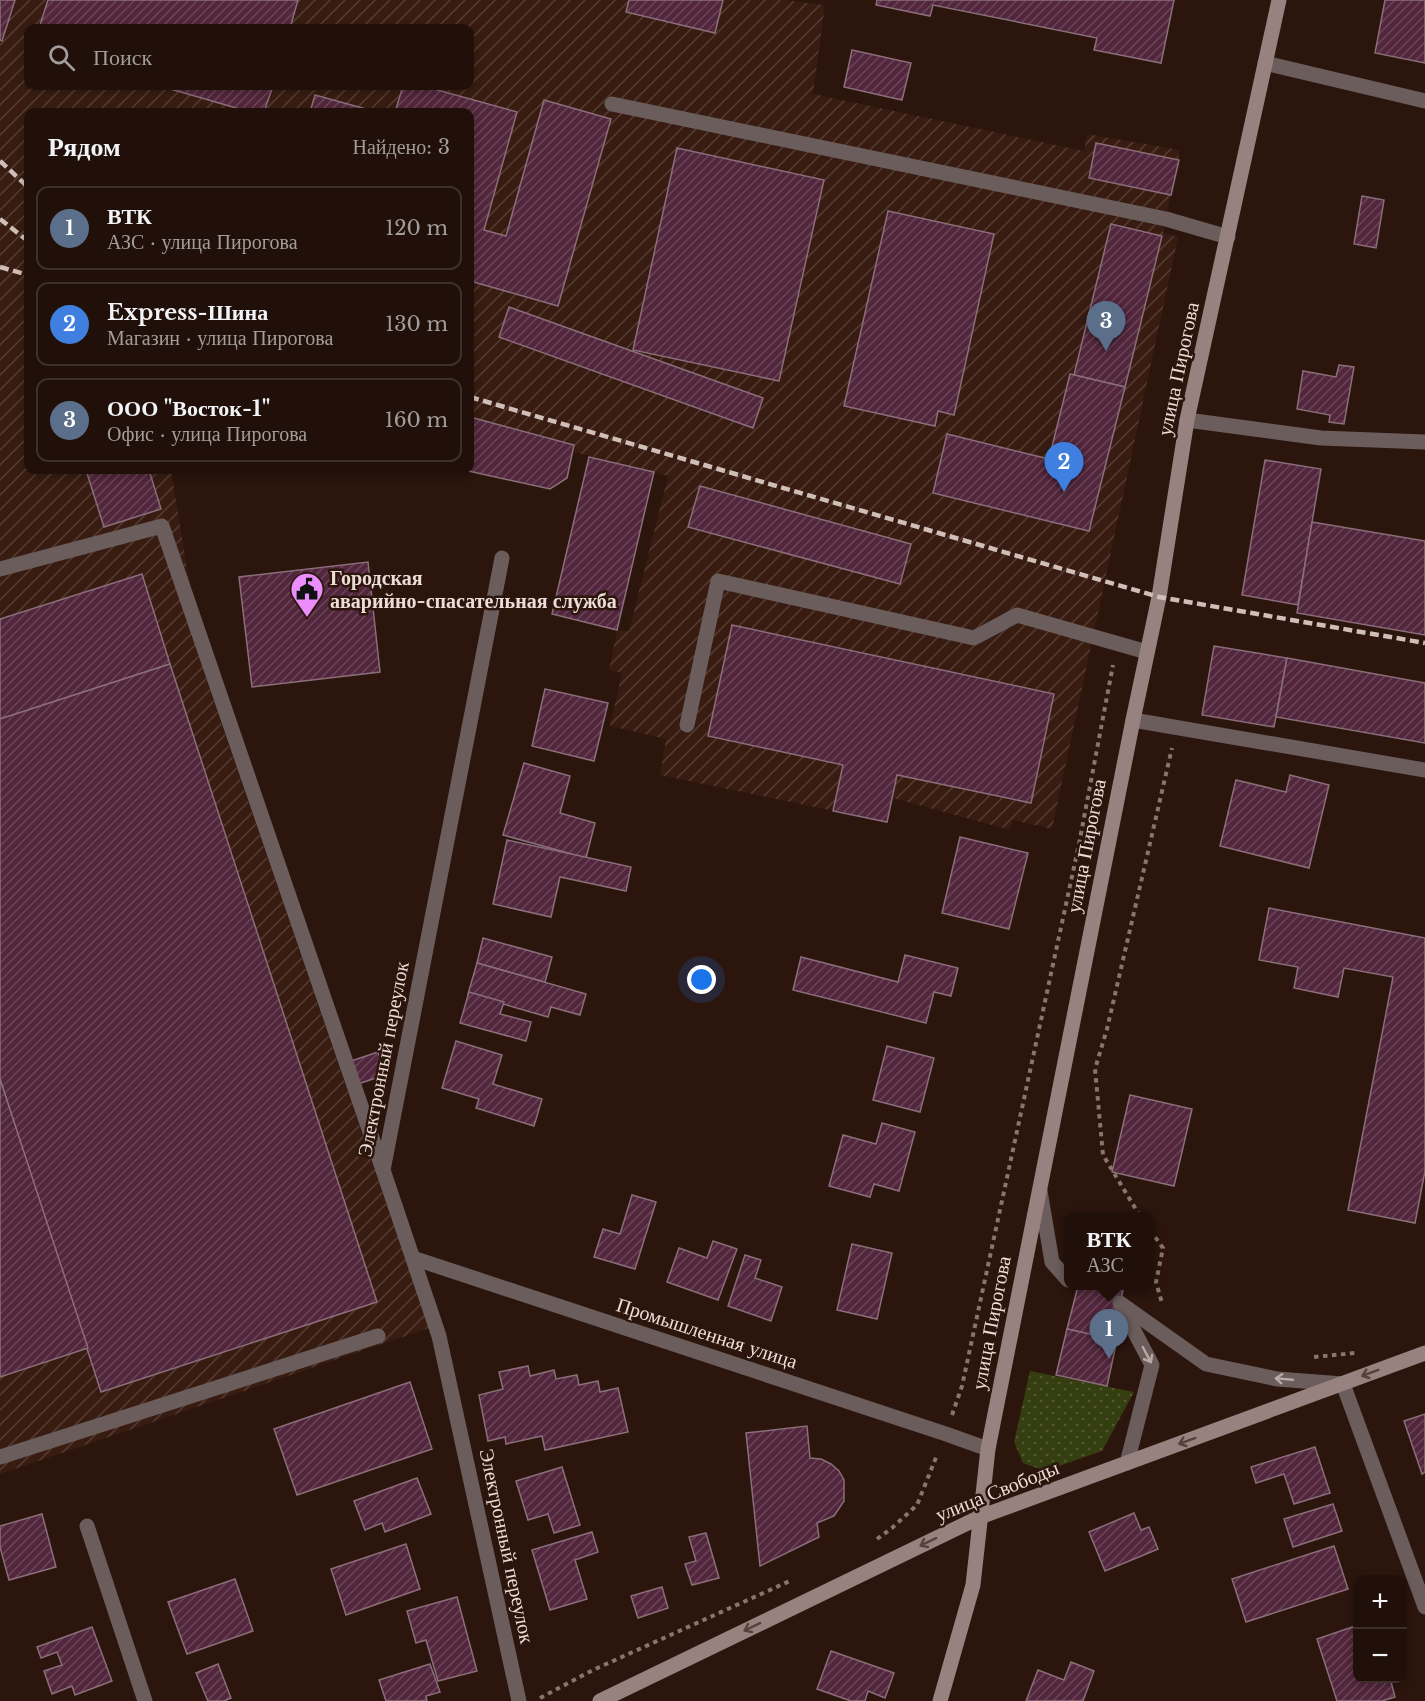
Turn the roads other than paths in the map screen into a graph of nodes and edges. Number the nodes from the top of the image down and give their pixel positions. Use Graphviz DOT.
graph roads {
  1 [pos="1279,0"];
  2 [pos="1265,63"];
  3 [pos="1425,100"];
  4 [pos="612,104"];
  5 [pos="1228,237"];
  6 [pos="1187,420"];
  7 [pos="1425,442"];
  8 [pos="502,558"];
  9 [pos="0,569"];
  10 [pos="1147,652"];
  11 [pos="1133,720"];
  12 [pos="687,725"];
  13 [pos="1425,770"];
  14 [pos="383,1170"];
  15 [pos="1040,1187"];
  16 [pos="413,1258"];
  17 [pos="1064,1275"];
  18 [pos="378,1336"];
  19 [pos="1425,1353"];
  20 [pos="1342,1384"];
  21 [pos="988,1449"];
  22 [pos="0,1457"];
  23 [pos="1127,1463"];
  24 [pos="980,1516"];
  25 [pos="87,1526"];
  26 [pos="1425,1607"];
  27 [pos="145,1701"];
  28 [pos="519,1701"];
  29 [pos="600,1701"];
  30 [pos="940,1701"];
  1 -- 2 [label="street, улица Пирогова"];
  2 -- 3 [label="street"];
  2 -- 5 [label="street, улица Пирогова"];
  4 -- 5 [label="street"];
  5 -- 6 [label="street, улица Пирогова"];
  6 -- 7 [label="street"];
  6 -- 10 [label="street, улица Пирогова"];
  8 -- 14 [label="street, Электронный переулок"];
  9 -- 14 [label="street"];
  10 -- 11 [label="street, улица Пирогова"];
  10 -- 12 [label="street"];
  11 -- 13 [label="street"];
  11 -- 15 [label="street, улица Пирогова"];
  14 -- 16 [label="street, Электронный переулок"];
  15 -- 17 [label="street"];
  15 -- 21 [label="street, улица Пирогова"];
  16 -- 21 [label="street, Промышленная улица"];
  16 -- 28 [label="street, Электронный переулок"];
  18 -- 22 [label="street"];
  19 -- 20 [label="street, улица Свободы, one-way"];
  20 -- 23 [label="street, улица Свободы, one-way"];
  20 -- 23 [label="street, one-way"];
  20 -- 26 [label="street"];
  21 -- 24 [label="street, улица Пирогова"];
  23 -- 24 [label="street, улица Свободы"];
  24 -- 29 [label="street, улица Свободы, one-way"];
  24 -- 30 [label="street, улица Пирогова"];
  25 -- 27 [label="street"];
}
